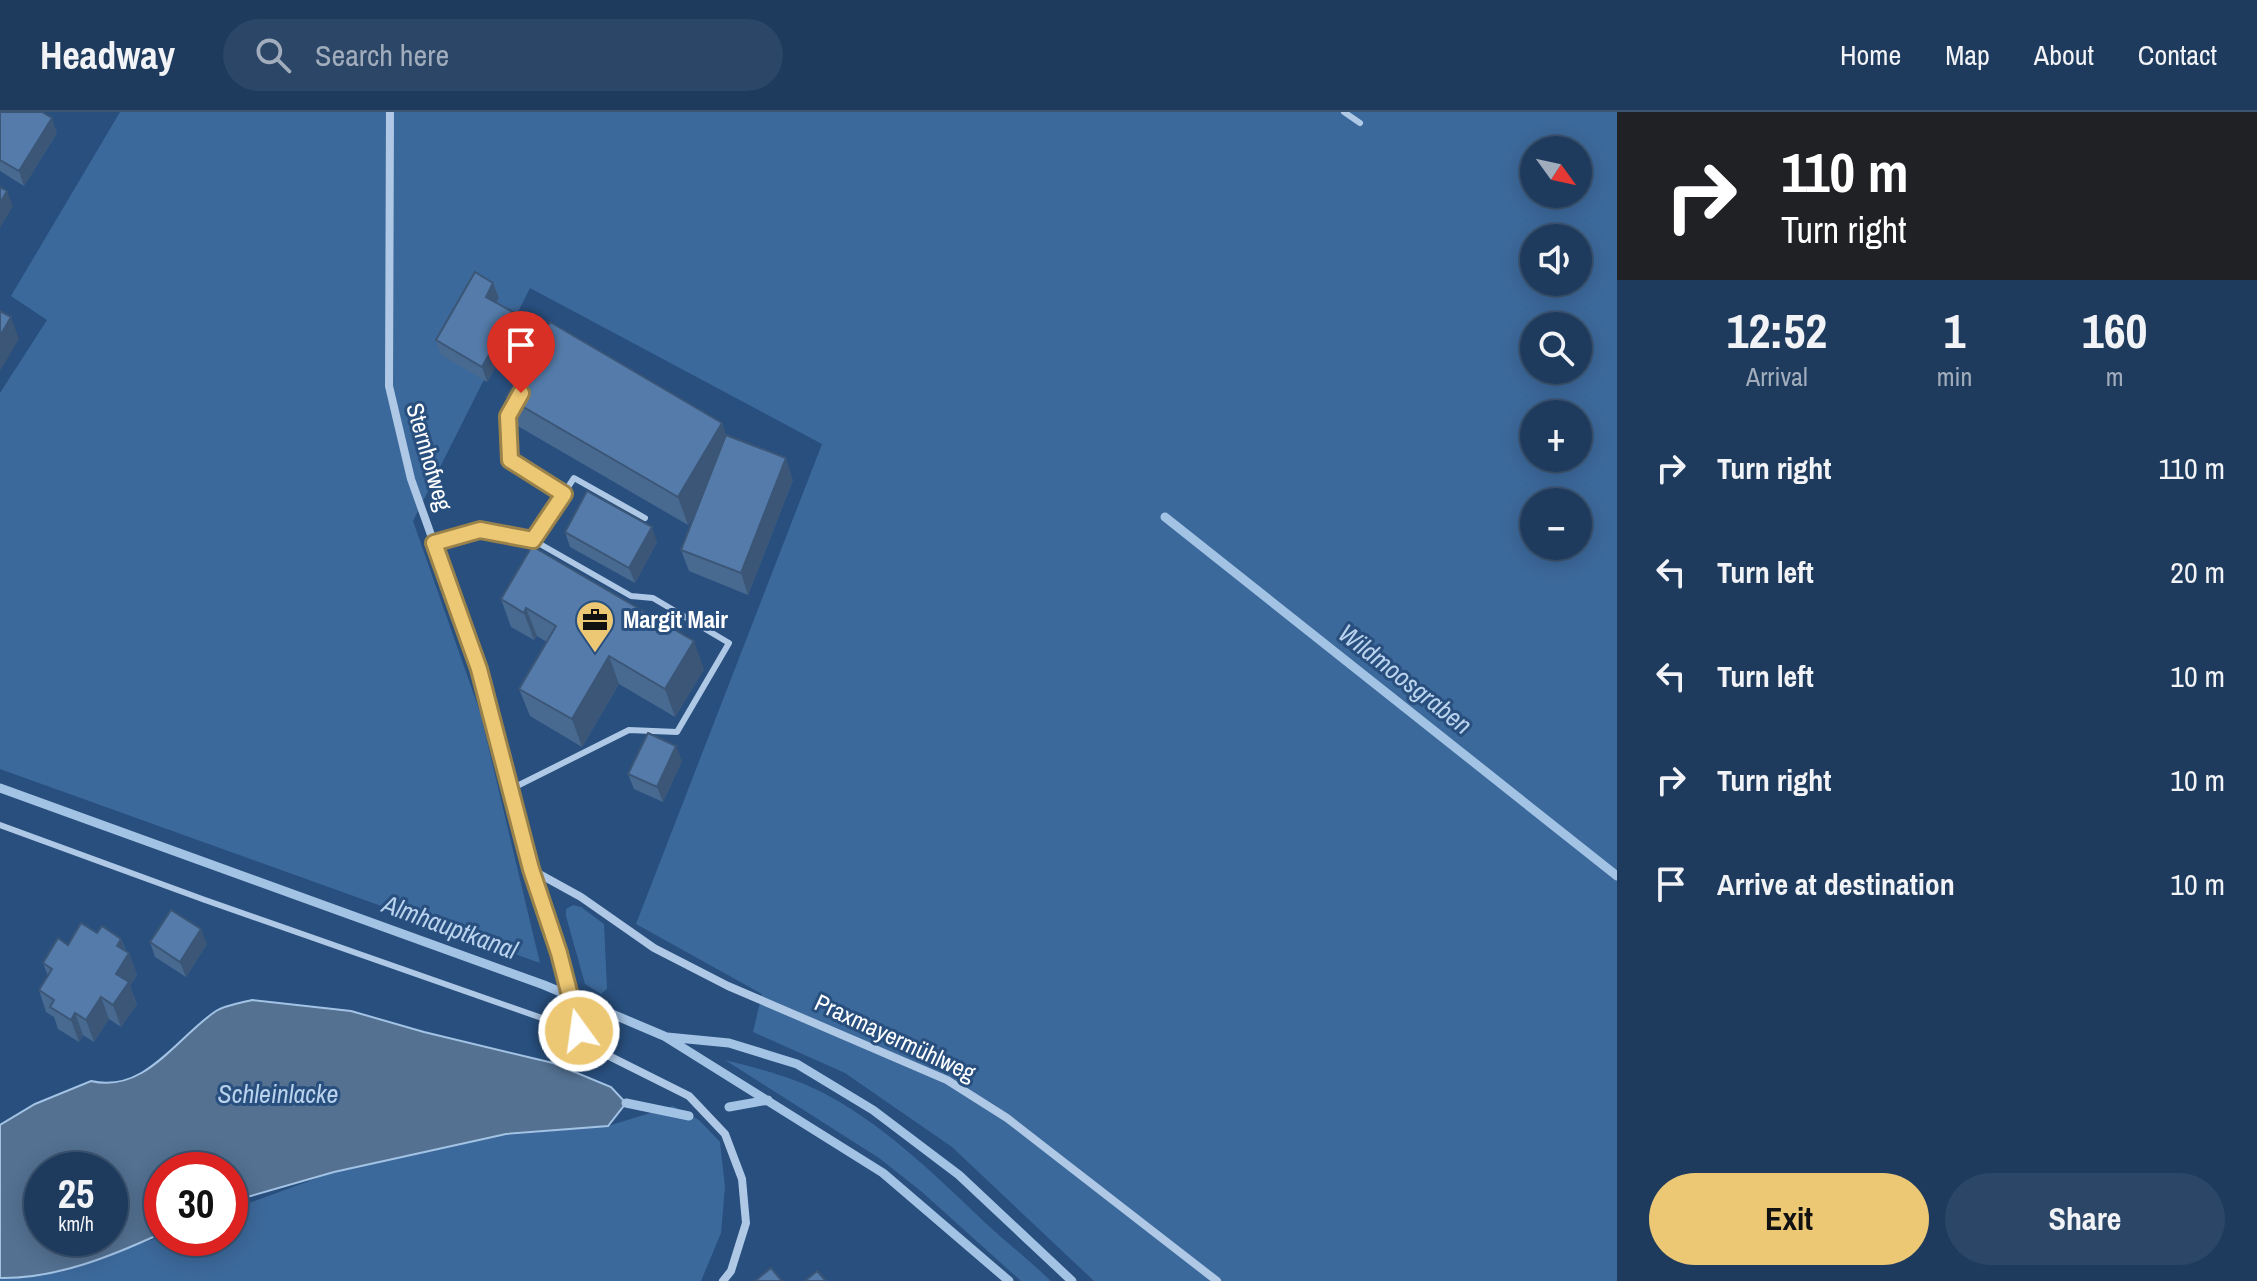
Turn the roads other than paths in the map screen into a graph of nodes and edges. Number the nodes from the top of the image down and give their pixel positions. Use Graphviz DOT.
graph roads {
  1 [pos="390,112"];
  2 [pos="1344,112"];
  3 [pos="1360,123"];
  4 [pos="521,393"];
  5 [pos="564,494"];
  6 [pos="645,518"];
  7 [pos="533,540"];
  8 [pos="434,543"];
  9 [pos="511,789"];
  10 [pos="0,825"];
  11 [pos="531,869"];
  12 [pos="579,1031"];
  13 [pos="723,1281"];
  14 [pos="1217,1281"];
  1 -- 8 [label="street, Sternhofweg"];
  2 -- 3 [label="lane"];
  4 -- 5 [label="lane"];
  5 -- 6 [label="lane"];
  5 -- 7 [label="lane"];
  7 -- 8 [label="lane"];
  7 -- 9 [label="lane"];
  8 -- 9 [label="street, Sternhofweg"];
  9 -- 11 [label="street, Sternhofweg"];
  10 -- 12 [label="lane"];
  11 -- 12 [label="street, Sternhofweg"];
  11 -- 14 [label="street, Praxmayermühlweg"];
  12 -- 13 [label="street"];
}
